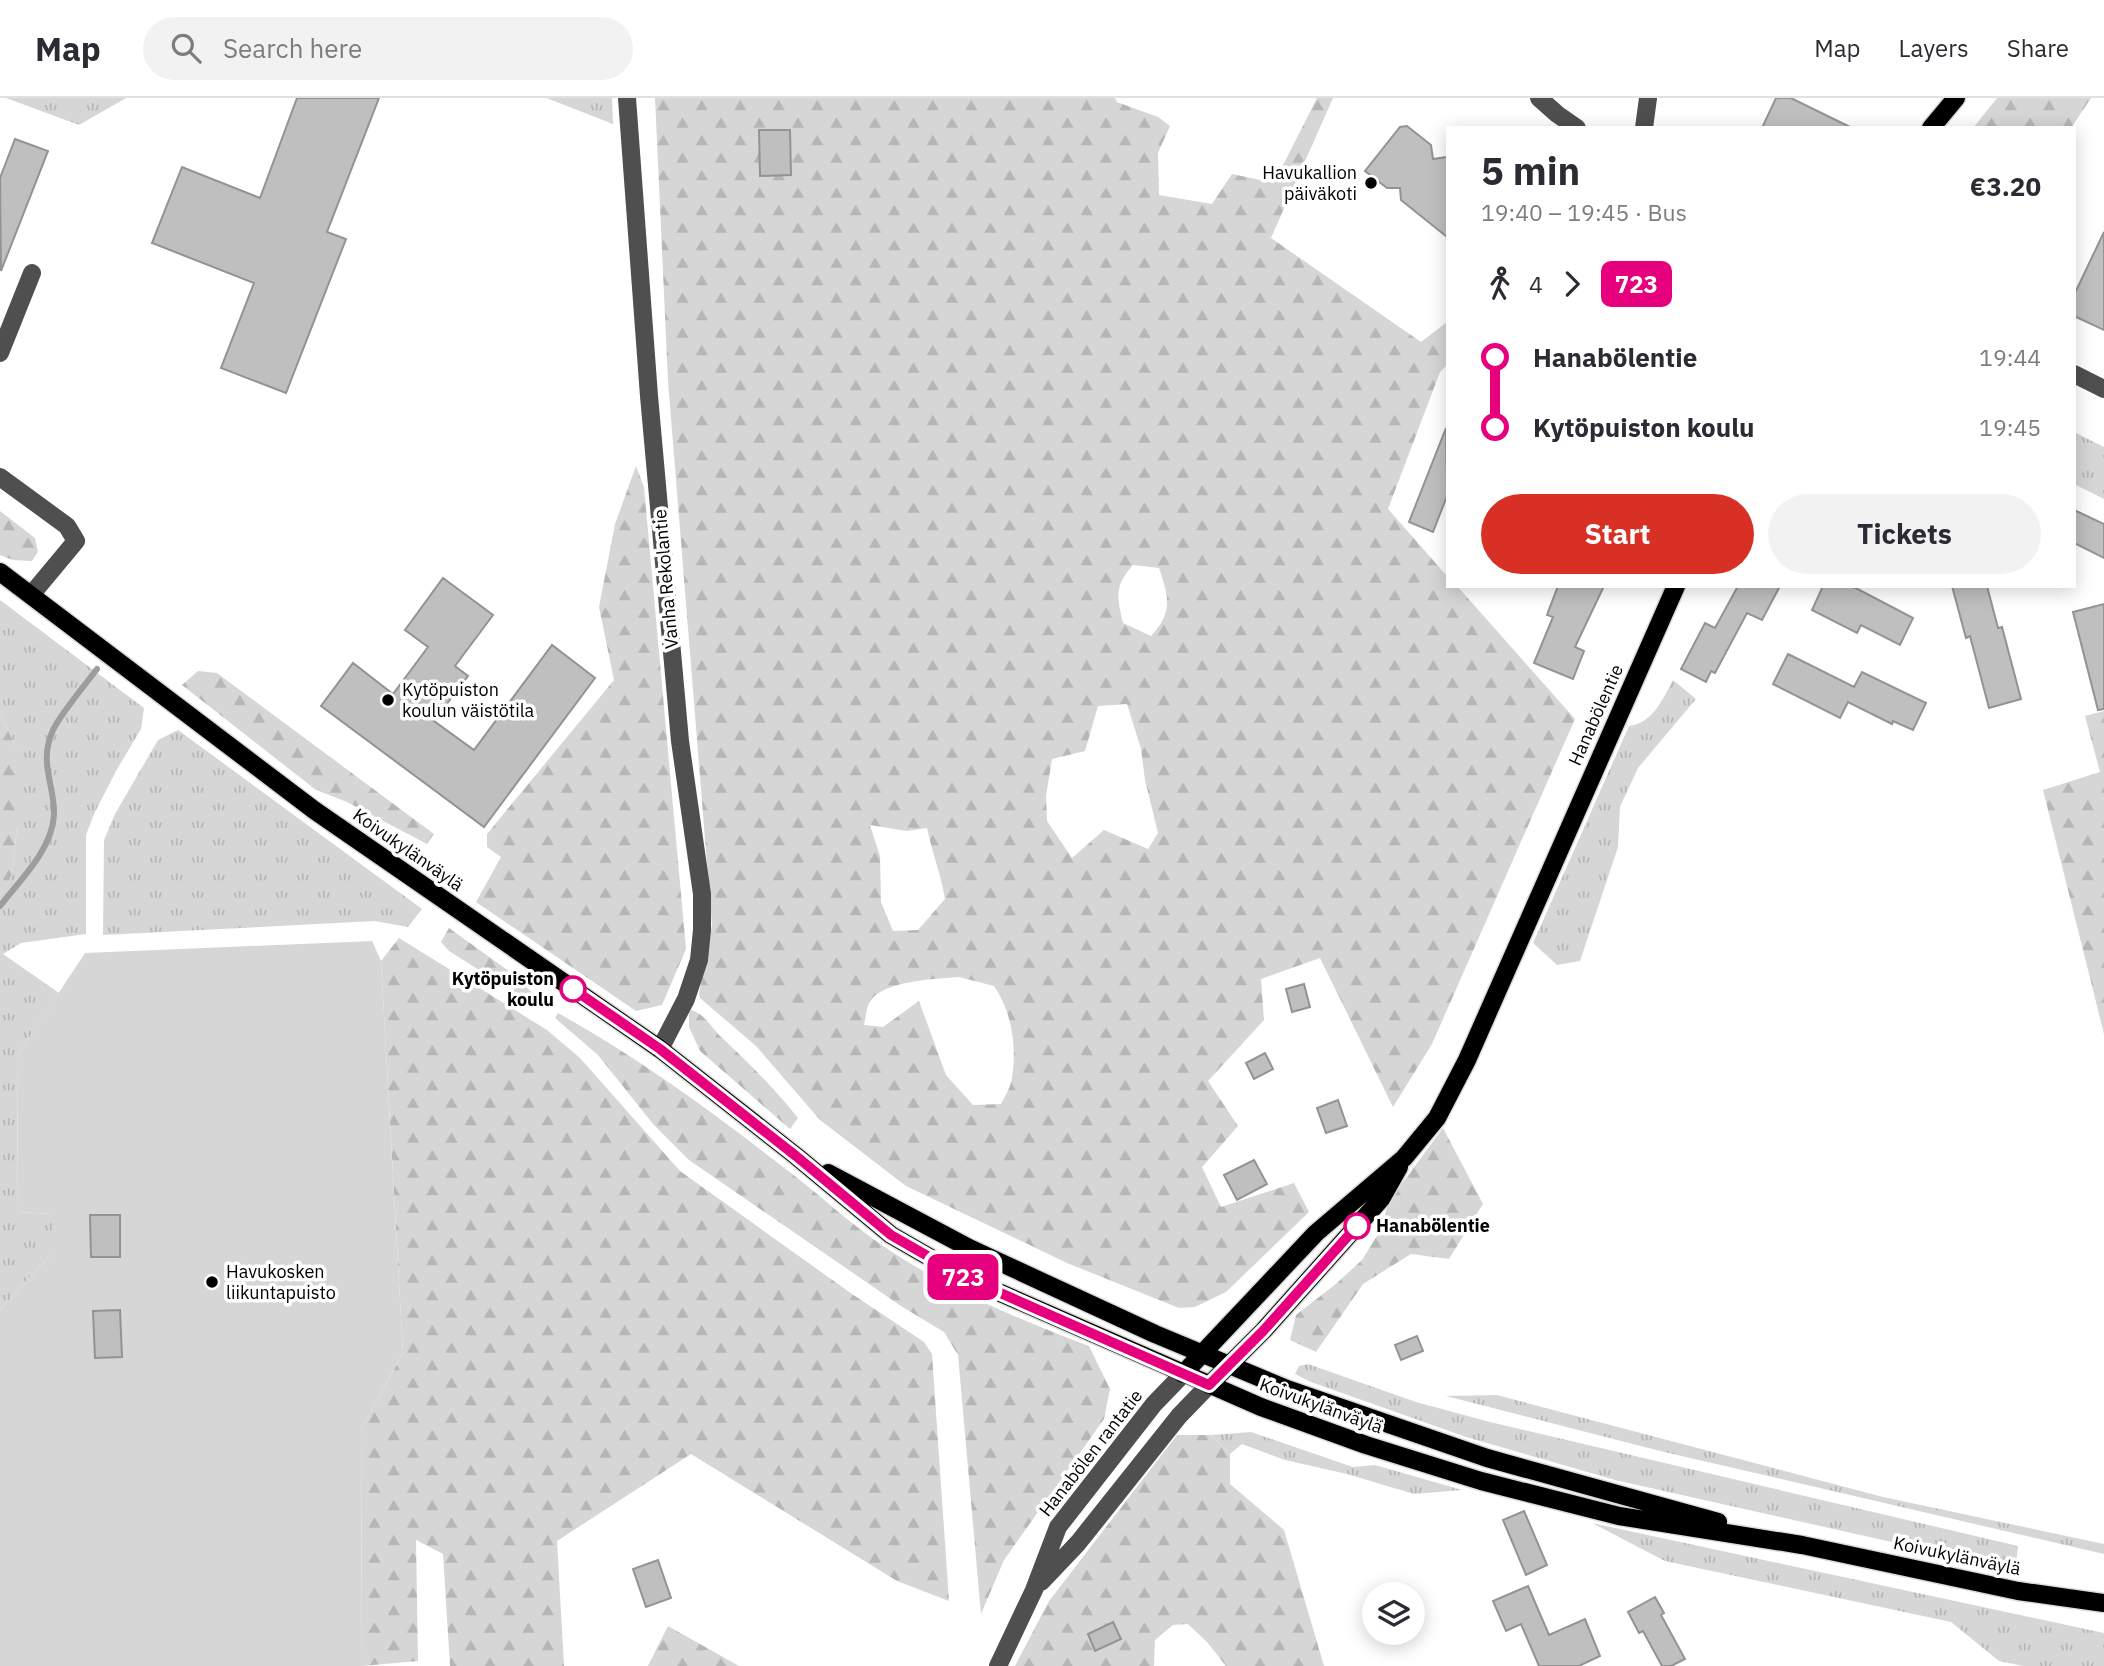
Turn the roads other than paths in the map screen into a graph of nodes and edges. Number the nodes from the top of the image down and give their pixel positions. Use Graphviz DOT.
graph roads {
  1 [pos="627,98"];
  2 [pos="1539,98"];
  3 [pos="1647,98"];
  4 [pos="1956,98"];
  5 [pos="1574,126"];
  6 [pos="1644,126"];
  7 [pos="1933,126"];
  8 [pos="32,273"];
  9 [pos="0,353"];
  10 [pos="2076,375"];
  11 [pos="2104,389"];
  12 [pos="0,477"];
  13 [pos="0,572"];
  14 [pos="1675,588"];
  15 [pos="31,595"];
  16 [pos="660,1049"];
  17 [pos="796,1156"];
  18 [pos="1404,1158"];
  19 [pos="1202,1354"];
  20 [pos="1229,1365"];
  21 [pos="1183,1374"];
  22 [pos="1209,1385"];
  23 [pos="1802,1545"];
  24 [pos="1034,1590"];
  25 [pos="2104,1603"];
  26 [pos="998,1666"];
  1 -- 16 [label="street, Vanha Rekolantie"];
  2 -- 5 [label="street"];
  3 -- 6 [label="street"];
  4 -- 7 [label="main road"];
  8 -- 9 [label="street"];
  10 -- 11 [label="street"];
  12 -- 15 [label="street"];
  13 -- 15 [label="main road, Koivukylänväylä"];
  14 -- 18 [label="main road, Hanabölentie"];
  15 -- 16 [label="main road, Koivukylänväylä"];
  16 -- 17 [label="main road, Koivukylänväylä"];
  17 -- 19 [label="main road, Koivukylänväylä"];
  17 -- 21 [label="main road, Koivukylänväylä"];
  18 -- 19 [label="main road, Hanabölentie"];
  18 -- 20 [label="main road, Hanabölentie"];
  19 -- 20 [label="main road, Koivukylänväylä"];
  19 -- 21 [label="main road, Hanabölen rantatie"];
  20 -- 22 [label="main road, Hanabölentie"];
  20 -- 23 [label="main road, Koivukylänväylä"];
  21 -- 22 [label="main road, Koivukylänväylä"];
  21 -- 24 [label="street, Hanabölen rantatie"];
  22 -- 23 [label="main road, Koivukylänväylä"];
  22 -- 24 [label="street, Hanabölen rantatie"];
  23 -- 25 [label="main road, Koivukylänväylä"];
  24 -- 26 [label="street, Hanabölen rantatie"];
}
